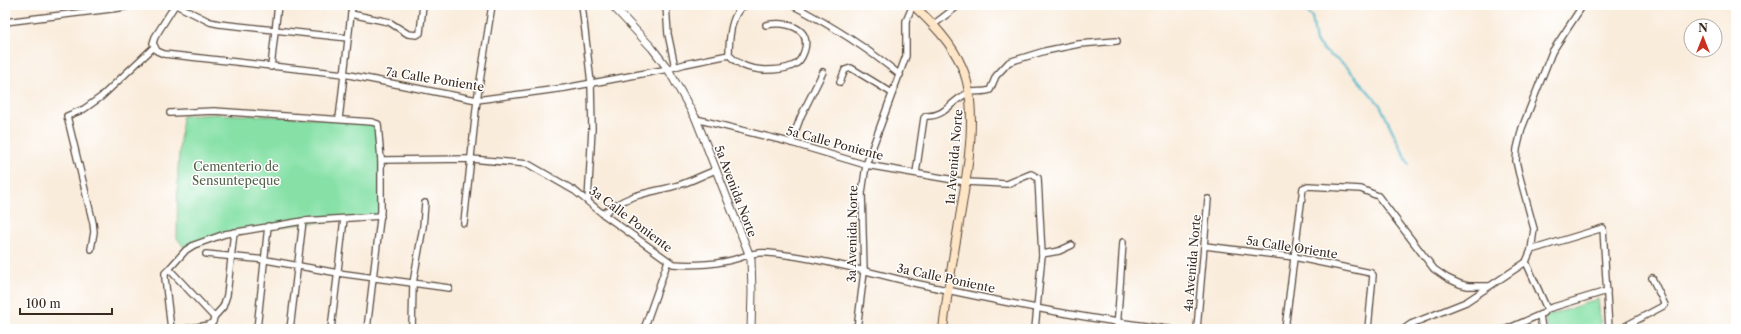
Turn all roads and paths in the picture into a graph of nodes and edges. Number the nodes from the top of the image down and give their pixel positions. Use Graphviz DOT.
graph roads {
  1 [pos="133,5"];
  2 [pos="176,5"];
  3 [pos="278,5"];
  4 [pos="352,5"];
  5 [pos="423,5"];
  6 [pos="492,5"];
  7 [pos="582,5"];
  8 [pos="612,5"];
  9 [pos="666,5"];
  10 [pos="747,5"];
  11 [pos="792,5"];
  12 [pos="913,5"];
  13 [pos="959,5"];
  14 [pos="1583,5"];
  15 [pos="351,14"];
  16 [pos="5,22"];
  17 [pos="766,25"];
  18 [pos="933,25"];
  19 [pos="275,30"];
  20 [pos="348,38"];
  21 [pos="1117,41"];
  22 [pos="154,47"];
  23 [pos="729,55"];
  24 [pos="271,67"];
  25 [pos="672,68"];
  26 [pos="823,72"];
  27 [pos="344,74"];
  28 [pos="900,75"];
  29 [pos="840,82"];
  30 [pos="591,83"];
  31 [pos="970,92"];
  32 [pos="892,93"];
  33 [pos="477,100"];
  34 [pos="170,113"];
  35 [pos="339,119"];
  36 [pos="696,119"];
  37 [pos="791,143"];
  38 [pos="471,159"];
  39 [pos="381,160"];
  40 [pos="866,165"];
  41 [pos="716,170"];
  42 [pos="916,173"];
  43 [pos="966,182"];
  44 [pos="1208,199"];
  45 [pos="588,200"];
  46 [pos="425,203"];
  47 [pos="603,214"];
  48 [pos="381,216"];
  49 [pos="344,219"];
  50 [pos="303,221"];
  51 [pos="464,222"];
  52 [pos="268,226"];
  53 [pos="234,232"];
  54 [pos="1123,242"];
  55 [pos="1072,245"];
  56 [pos="1205,246"];
  57 [pos="91,249"];
  58 [pos="1531,250"];
  59 [pos="206,254"];
  60 [pos="748,254"];
  61 [pos="1042,254"];
  62 [pos="232,256"];
  63 [pos="1294,257"];
  64 [pos="266,260"];
  65 [pos="668,261"];
  66 [pos="1526,262"];
  67 [pos="298,265"];
  68 [pos="169,269"];
  69 [pos="864,272"];
  70 [pos="338,273"];
  71 [pos="372,278"];
  72 [pos="1652,278"];
  73 [pos="414,283"];
  74 [pos="1489,286"];
  75 [pos="449,288"];
  76 [pos="948,290"];
  77 [pos="1607,291"];
  78 [pos="1037,307"];
  79 [pos="1547,310"];
  80 [pos="1540,315"];
  81 [pos="214,317"];
  82 [pos="1117,326"];
  83 [pos="1412,326"];
  84 [pos="171,329"];
  85 [pos="185,329"];
  86 [pos="257,329"];
  87 [pos="290,329"];
  88 [pos="331,329"];
  89 [pos="367,329"];
  90 [pos="412,329"];
  91 [pos="644,329"];
  92 [pos="751,329"];
  93 [pos="857,329"];
  94 [pos="943,329"];
  95 [pos="1035,329"];
  96 [pos="1170,329"];
  97 [pos="1197,329"];
  98 [pos="1285,329"];
  99 [pos="1368,329"];
  100 [pos="1404,329"];
  101 [pos="1507,329"];
  102 [pos="1542,329"];
  103 [pos="1610,329"];
  104 [pos="1620,329"];
  1 -- 16 [label="street"];
  2 -- 19 [label="street"];
  2 -- 22 [label="street"];
  3 -- 19 [label="street"];
  4 -- 15 [label="street"];
  5 -- 15 [label="street"];
  6 -- 33 [label="street"];
  7 -- 30 [label="street"];
  8 -- 25 [label="street"];
  9 -- 25 [label="street, 5a Avenida Norte"];
  10 -- 23 [label="street"];
  11 -- 28 [label="street"];
  12 -- 18 [label="main road, 1a Avenida Norte"];
  12 -- 28 [label="street"];
  13 -- 18 [label="street"];
  14 -- 58 [label="street"];
  15 -- 20 [label="street"];
  17 -- 23 [label="street"];
  18 -- 31 [label="main road, 1a Avenida Norte"];
  19 -- 20 [label="street"];
  19 -- 24 [label="street"];
  20 -- 27 [label="street"];
  21 -- 31 [label="street"];
  22 -- 24 [label="street, 7a Calle Poniente"];
  22 -- 57 [label="street"];
  23 -- 25 [label="street, 7a Calle Poniente"];
  24 -- 27 [label="street, 7a Calle Poniente"];
  25 -- 30 [label="street, 7a Calle Poniente"];
  25 -- 36 [label="street, 5a Avenida Norte"];
  26 -- 37 [label="street"];
  27 -- 33 [label="street, 7a Calle Poniente"];
  27 -- 35 [label="street"];
  28 -- 32 [label="street, 3a Avenida Norte"];
  29 -- 32 [label="street"];
  30 -- 33 [label="street, 7a Calle Poniente"];
  30 -- 45 [label="street"];
  31 -- 42 [label="street"];
  31 -- 43 [label="main road, 1a Avenida Norte"];
  32 -- 40 [label="street, 3a Avenida Norte"];
  33 -- 38 [label="street"];
  34 -- 35 [label="street"];
  35 -- 39 [label="street"];
  36 -- 37 [label="street, 5a Calle Poniente"];
  36 -- 41 [label="street, 5a Avenida Norte"];
  37 -- 40 [label="street, 5a Calle Poniente"];
  38 -- 39 [label="street, 3a Calle Poniente"];
  38 -- 45 [label="street, 3a Calle Poniente"];
  38 -- 51 [label="street"];
  39 -- 48 [label="street"];
  40 -- 42 [label="street, 5a Calle Poniente"];
  40 -- 69 [label="street, 3a Avenida Norte"];
  41 -- 47 [label="street"];
  41 -- 60 [label="street, 5a Avenida Norte"];
  42 -- 43 [label="street, 5a Calle Poniente"];
  43 -- 61 [label="street, 5a Calle Poniente"];
  43 -- 76 [label="main road, 1a Avenida Norte"];
  44 -- 56 [label="street, 4a Avenida Norte"];
  45 -- 47 [label="street, 3a Calle Poniente"];
  46 -- 73 [label="street"];
  47 -- 65 [label="street, 3a Calle Poniente"];
  48 -- 49 [label="street"];
  48 -- 71 [label="street"];
  49 -- 50 [label="street"];
  49 -- 70 [label="street"];
  50 -- 52 [label="street"];
  50 -- 67 [label="street"];
  52 -- 53 [label="street"];
  52 -- 64 [label="street"];
  53 -- 62 [label="street"];
  53 -- 68 [label="street"];
  54 -- 82 [label="street"];
  55 -- 61 [label="street"];
  56 -- 63 [label="street, 5a Calle Oriente"];
  56 -- 97 [label="street, 4a Avenida Norte"];
  58 -- 66 [label="street"];
  58 -- 77 [label="street"];
  59 -- 62 [label="street"];
  60 -- 65 [label="street, 3a Calle Poniente"];
  60 -- 69 [label="street, 3a Calle Poniente"];
  60 -- 92 [label="street, 5a Avenida Norte"];
  61 -- 78 [label="street"];
  62 -- 64 [label="street"];
  62 -- 81 [label="street"];
  63 -- 74 [label="street"];
  63 -- 98 [label="street"];
  63 -- 99 [label="street, 5a Calle Oriente"];
  64 -- 67 [label="street"];
  64 -- 86 [label="street"];
  65 -- 91 [label="street"];
  66 -- 74 [label="street"];
  66 -- 79 [label="street"];
  67 -- 70 [label="street"];
  67 -- 87 [label="street"];
  68 -- 81 [label="street"];
  68 -- 84 [label="street"];
  69 -- 76 [label="street, 3a Calle Poniente"];
  69 -- 93 [label="street, 3a Avenida Norte"];
  70 -- 71 [label="street"];
  70 -- 88 [label="street"];
  71 -- 73 [label="street"];
  71 -- 89 [label="street"];
  72 -- 104 [label="street"];
  73 -- 75 [label="street"];
  73 -- 90 [label="street"];
  74 -- 83 [label="street"];
  76 -- 78 [label="street, 3a Calle Poniente"];
  76 -- 94 [label="main road, 1a Avenida Norte"];
  77 -- 79 [label="street"];
  77 -- 103 [label="street"];
  78 -- 82 [label="street, 3a Calle Poniente"];
  78 -- 95 [label="street"];
  79 -- 80 [label="street"];
  80 -- 101 [label="street"];
  80 -- 102 [label="street"];
  81 -- 85 [label="street"];
  82 -- 96 [label="street, 3a Calle Poniente"];
  83 -- 100 [label="street"];
}
